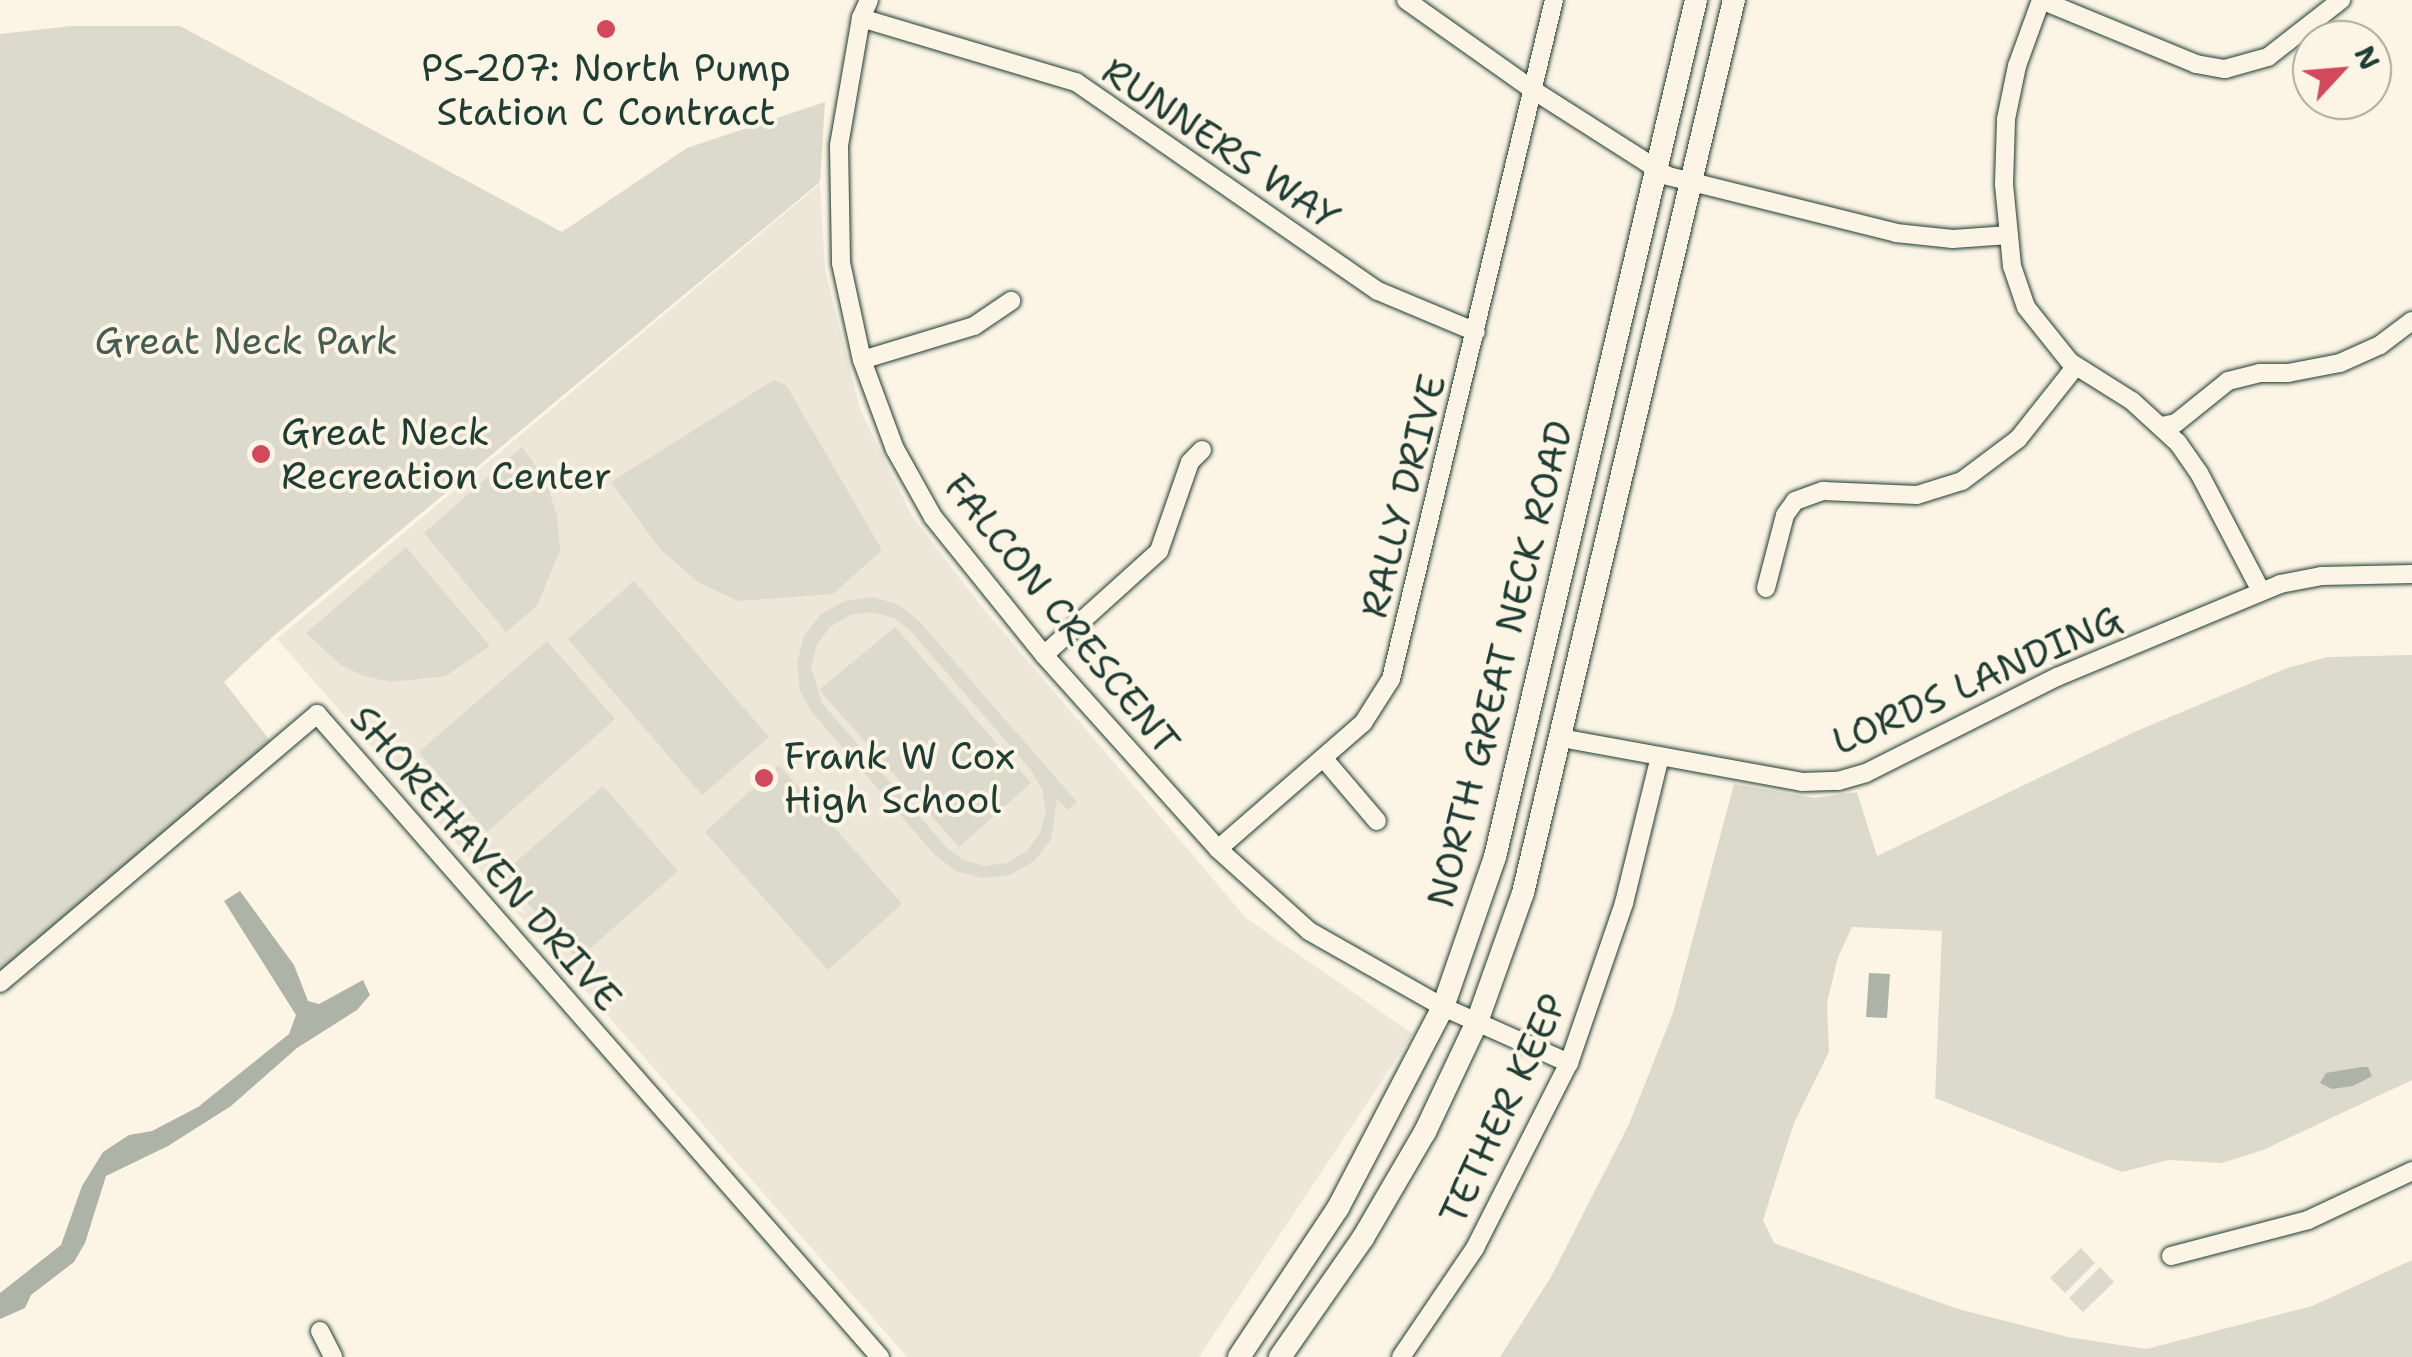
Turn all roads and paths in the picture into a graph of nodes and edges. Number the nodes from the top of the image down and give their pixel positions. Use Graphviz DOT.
graph roads {
  1 [pos="1406,0"];
  2 [pos="1554,0"];
  3 [pos="1696,0"];
  4 [pos="1734,0"];
  5 [pos="2041,0"];
  6 [pos="2341,0"];
  7 [pos="865,9"];
  8 [pos="1534,90"];
  9 [pos="1656,171"];
  10 [pos="1691,184"];
  11 [pos="2008,235"];
  12 [pos="1011,301"];
  13 [pos="2412,320"];
  14 [pos="1476,332"];
  15 [pos="862,360"];
  16 [pos="2076,366"];
  17 [pos="2162,426"];
  18 [pos="1202,450"];
  19 [pos="2412,574"];
  20 [pos="1766,588"];
  21 [pos="2261,591"];
  22 [pos="1044,656"];
  23 [pos="1561,738"];
  24 [pos="1660,756"];
  25 [pos="1326,760"];
  26 [pos="1377,821"];
  27 [pos="1218,849"];
  28 [pos="0,983"];
  29 [pos="1443,1007"];
  30 [pos="1476,1022"];
  31 [pos="1569,1063"];
  32 [pos="2412,1172"];
  33 [pos="2171,1256"];
  34 [pos="320,1330"];
  35 [pos="334,1357"];
  36 [pos="880,1357"];
  37 [pos="1240,1357"];
  38 [pos="1280,1357"];
  39 [pos="1401,1357"];
  1 -- 8 [label="street"];
  2 -- 8 [label="street, RALLY DRIVE"];
  3 -- 9 [label="main road, NORTH GREAT NECK ROAD"];
  4 -- 10 [label="main road, NORTH GREAT NECK ROAD"];
  5 -- 6 [label="street"];
  5 -- 11 [label="street"];
  7 -- 14 [label="street, RUNNERS WAY"];
  7 -- 15 [label="street, FALCON CRESCENT"];
  8 -- 9 [label="street"];
  8 -- 14 [label="street, RALLY DRIVE"];
  9 -- 10 [label="street"];
  9 -- 29 [label="main road, NORTH GREAT NECK ROAD"];
  10 -- 11 [label="street"];
  10 -- 23 [label="main road, NORTH GREAT NECK ROAD"];
  11 -- 16 [label="street"];
  12 -- 15 [label="street"];
  13 -- 17 [label="street"];
  14 -- 25 [label="street, RALLY DRIVE"];
  15 -- 22 [label="street, FALCON CRESCENT"];
  16 -- 17 [label="street"];
  16 -- 20 [label="street"];
  17 -- 21 [label="street"];
  18 -- 22 [label="street"];
  19 -- 21 [label="street, LORDS LANDING"];
  21 -- 24 [label="street, LORDS LANDING"];
  22 -- 27 [label="street, FALCON CRESCENT"];
  23 -- 24 [label="street, LORDS LANDING"];
  23 -- 30 [label="main road, NORTH GREAT NECK ROAD"];
  24 -- 31 [label="street, TETHER KEEP"];
  25 -- 26 [label="street"];
  25 -- 27 [label="street, RALLY DRIVE"];
  27 -- 29 [label="street, FALCON CRESCENT"];
  28 -- 36 [label="street, SHOREHAVEN DRIVE"];
  29 -- 30 [label="street, FALCON CRESCENT"];
  29 -- 37 [label="main road, NORTH GREAT NECK ROAD"];
  30 -- 31 [label="street, FALCON CRESCENT"];
  30 -- 38 [label="main road, NORTH GREAT NECK ROAD"];
  31 -- 39 [label="street, TETHER KEEP"];
  32 -- 33 [label="street"];
  34 -- 35 [label="street"];
}
